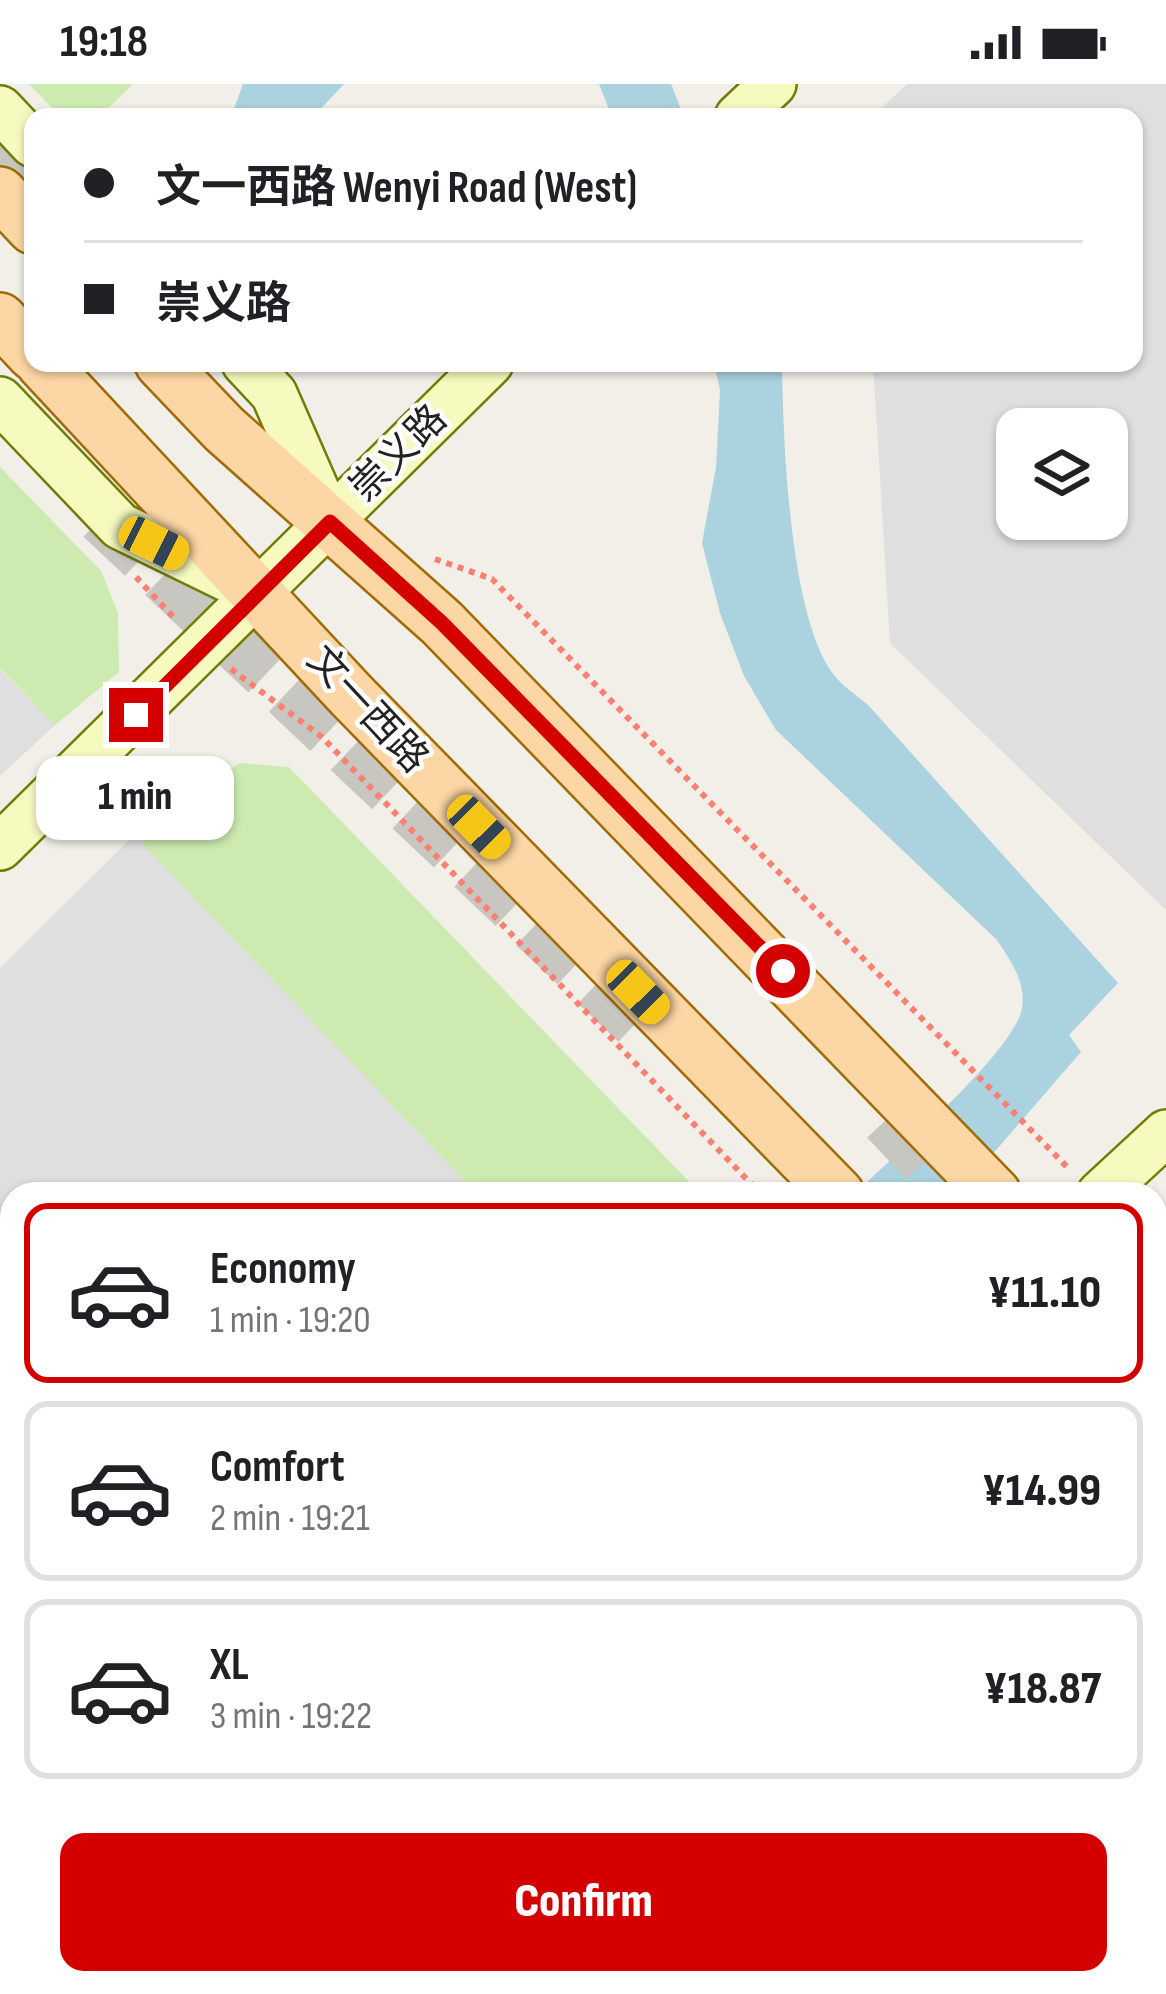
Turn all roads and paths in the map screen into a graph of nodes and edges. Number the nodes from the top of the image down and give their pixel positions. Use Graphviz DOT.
graph roads {
  1 [pos="772,84"];
  2 [pos="747,108"];
  3 [pos="0,110"];
  4 [pos="24,135"];
  5 [pos="0,194"];
  6 [pos="24,219"];
  7 [pos="0,319"];
  8 [pos="24,344"];
  9 [pos="50,372"];
  10 [pos="170,372"];
  11 [pos="253,372"];
  12 [pos="481,372"];
  13 [pos="0,400"];
  14 [pos="330,522"];
  15 [pos="125,567"];
  16 [pos="492,579"];
  17 [pos="259,594"];
  18 [pos="204,648"];
  19 [pos="0,847"];
  20 [pos="1166,1133"];
  21 [pos="749,1182"];
  22 [pos="826,1182"];
  23 [pos="984,1182"];
  24 [pos="1085,1182"];
  25 [pos="1092,1182"];
  1 -- 2 [label="street"];
  3 -- 4 [label="street"];
  5 -- 6 [label="main road"];
  7 -- 8 [label="main road"];
  9 -- 17 [label="main road, 文一西路"];
  10 -- 14 [label="main road"];
  11 -- 14 [label="street"];
  12 -- 14 [label="street, 崇义路"];
  13 -- 17 [label="street, 文一西路"];
  14 -- 17 [label="street, 崇义路"];
  14 -- 23 [label="main road"];
  15 -- 18 [label="path"];
  16 -- 24 [label="path"];
  17 -- 18 [label="street, 崇义路"];
  17 -- 22 [label="main road, 文一西路"];
  18 -- 19 [label="street, 崇义路"];
  18 -- 21 [label="path"];
  20 -- 25 [label="street"];
}
